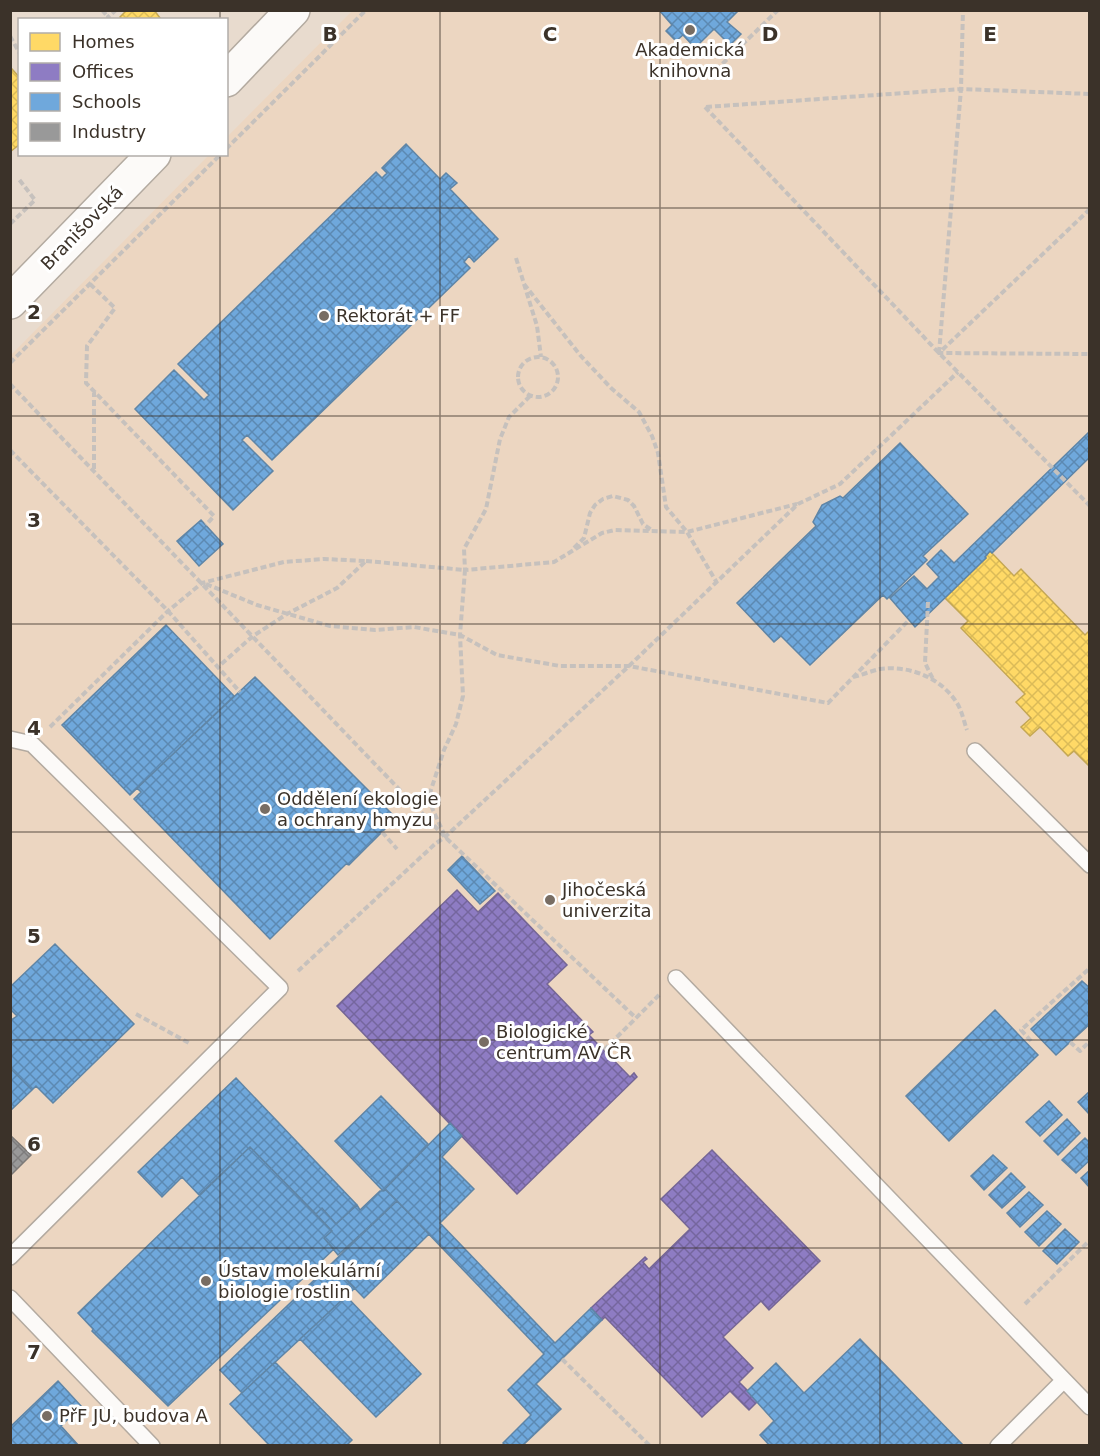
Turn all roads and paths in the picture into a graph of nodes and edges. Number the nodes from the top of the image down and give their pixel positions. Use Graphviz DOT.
graph roads {
  1 [pos="102,10"];
  2 [pos="116,10"];
  3 [pos="293,10"];
  4 [pos="366,10"];
  5 [pos="778,10"];
  6 [pos="963,10"];
  7 [pos="109,18"];
  8 [pos="10,36"];
  9 [pos="18,50"];
  10 [pos="716,70"];
  11 [pos="228,78"];
  12 [pos="960,90"];
  13 [pos="1089,94"];
  14 [pos="228,147"];
  15 [pos="152,156"];
  16 [pos="219,156"];
  17 [pos="18,178"];
  18 [pos="1089,209"];
  19 [pos="10,224"];
  20 [pos="516,258"];
  21 [pos="90,284"];
  22 [pos="524,284"];
  23 [pos="10,302"];
  24 [pos="939,353"];
  25 [pos="1089,354"];
  26 [pos="541,357"];
  27 [pos="10,363"];
  28 [pos="958,372"];
  29 [pos="10,384"];
  30 [pos="94,391"];
  31 [pos="530,396"];
  32 [pos="10,450"];
  33 [pos="94,471"];
  34 [pos="798,504"];
  35 [pos="1089,506"];
  36 [pos="206,525"];
  37 [pos="654,532"];
  38 [pos="687,532"];
  39 [pos="570,552"];
  40 [pos="366,561"];
  41 [pos="465,570"];
  42 [pos="717,582"];
  43 [pos="202,583"];
  44 [pos="928,602"];
  45 [pos="168,611"];
  46 [pos="287,614"];
  47 [pos="909,620"];
  48 [pos="460,635"];
  49 [pos="253,636"];
  50 [pos="629,666"];
  51 [pos="218,667"];
  52 [pos="852,677"];
  53 [pos="933,680"];
  54 [pos="240,692"];
  55 [pos="10,739"];
  56 [pos="32,744"];
  57 [pos="975,751"];
  58 [pos="382,832"];
  59 [pos="446,837"];
  60 [pos="397,849"];
  61 [pos="1089,865"];
  62 [pos="1089,968"];
  63 [pos="676,978"];
  64 [pos="280,988"];
  65 [pos="136,1014"];
  66 [pos="636,1018"];
  67 [pos="1031,1041"];
  68 [pos="1089,1041"];
  69 [pos="1071,1042"];
  70 [pos="604,1050"];
  71 [pos="208,1059"];
  72 [pos="1089,1240"];
  73 [pos="10,1257"];
  74 [pos="10,1298"];
  75 [pos="1007,1321"];
  76 [pos="562,1359"];
  77 [pos="1064,1380"];
  78 [pos="1089,1407"];
  79 [pos="152,1446"];
  80 [pos="650,1446"];
  81 [pos="998,1446"];
  1 -- 7 [label="path"];
  2 -- 7 [label="path"];
  3 -- 11 [label="street"];
  4 -- 14 [label="path"];
  5 -- 10 [label="path"];
  6 -- 12 [label="path"];
  8 -- 9 [label="path"];
  12 -- 13 [label="path"];
  12 -- 24 [label="path"];
  12 -- 24 [label="path"];
  15 -- 23 [label="street, Branišovská"];
  16 -- 21 [label="path"];
  17 -- 19 [label="path"];
  18 -- 24 [label="path"];
  20 -- 22 [label="path"];
  21 -- 27 [label="path"];
  21 -- 30 [label="path"];
  22 -- 26 [label="path"];
  22 -- 38 [label="path"];
  24 -- 25 [label="path"];
  24 -- 28 [label="path"];
  26 -- 31 [label="path"];
  26 -- 31 [label="path"];
  28 -- 34 [label="path"];
  28 -- 35 [label="path"];
  29 -- 33 [label="path"];
  30 -- 33 [label="path"];
  30 -- 36 [label="path"];
  31 -- 41 [label="path"];
  32 -- 45 [label="path"];
  33 -- 43 [label="path"];
  34 -- 38 [label="path"];
  34 -- 42 [label="path"];
  37 -- 38 [label="path"];
  37 -- 39 [label="path"];
  37 -- 39 [label="path"];
  38 -- 42 [label="path"];
  39 -- 41 [label="path"];
  40 -- 41 [label="path"];
  40 -- 43 [label="path"];
  40 -- 46 [label="path"];
  41 -- 48 [label="path"];
  42 -- 50 [label="path"];
  43 -- 45 [label="path"];
  43 -- 46 [label="path"];
  43 -- 49 [label="path"];
  44 -- 53 [label="path"];
  45 -- 51 [label="path"];
  45 -- 56 [label="path"];
  46 -- 48 [label="path"];
  46 -- 49 [label="path"];
  47 -- 52 [label="path"];
  48 -- 50 [label="path"];
  48 -- 59 [label="path"];
  49 -- 51 [label="path"];
  49 -- 59 [label="path"];
  50 -- 52 [label="path"];
  50 -- 59 [label="path"];
  51 -- 54 [label="path"];
  52 -- 53 [label="path"];
  53 -- 57 [label="path"];
  55 -- 56 [label="lane"];
  56 -- 64 [label="lane"];
  57 -- 61 [label="lane"];
  58 -- 60 [label="path"];
  59 -- 64 [label="path"];
  59 -- 66 [label="path"];
  62 -- 67 [label="path"];
  63 -- 66 [label="path"];
  63 -- 75 [label="lane"];
  64 -- 71 [label="lane"];
  65 -- 71 [label="path"];
  66 -- 70 [label="path"];
  68 -- 69 [label="path"];
  71 -- 73 [label="lane"];
  72 -- 75 [label="path"];
  74 -- 79 [label="lane"];
  75 -- 77 [label="lane"];
  76 -- 80 [label="path"];
  77 -- 78 [label="lane"];
  77 -- 81 [label="lane"];
}
